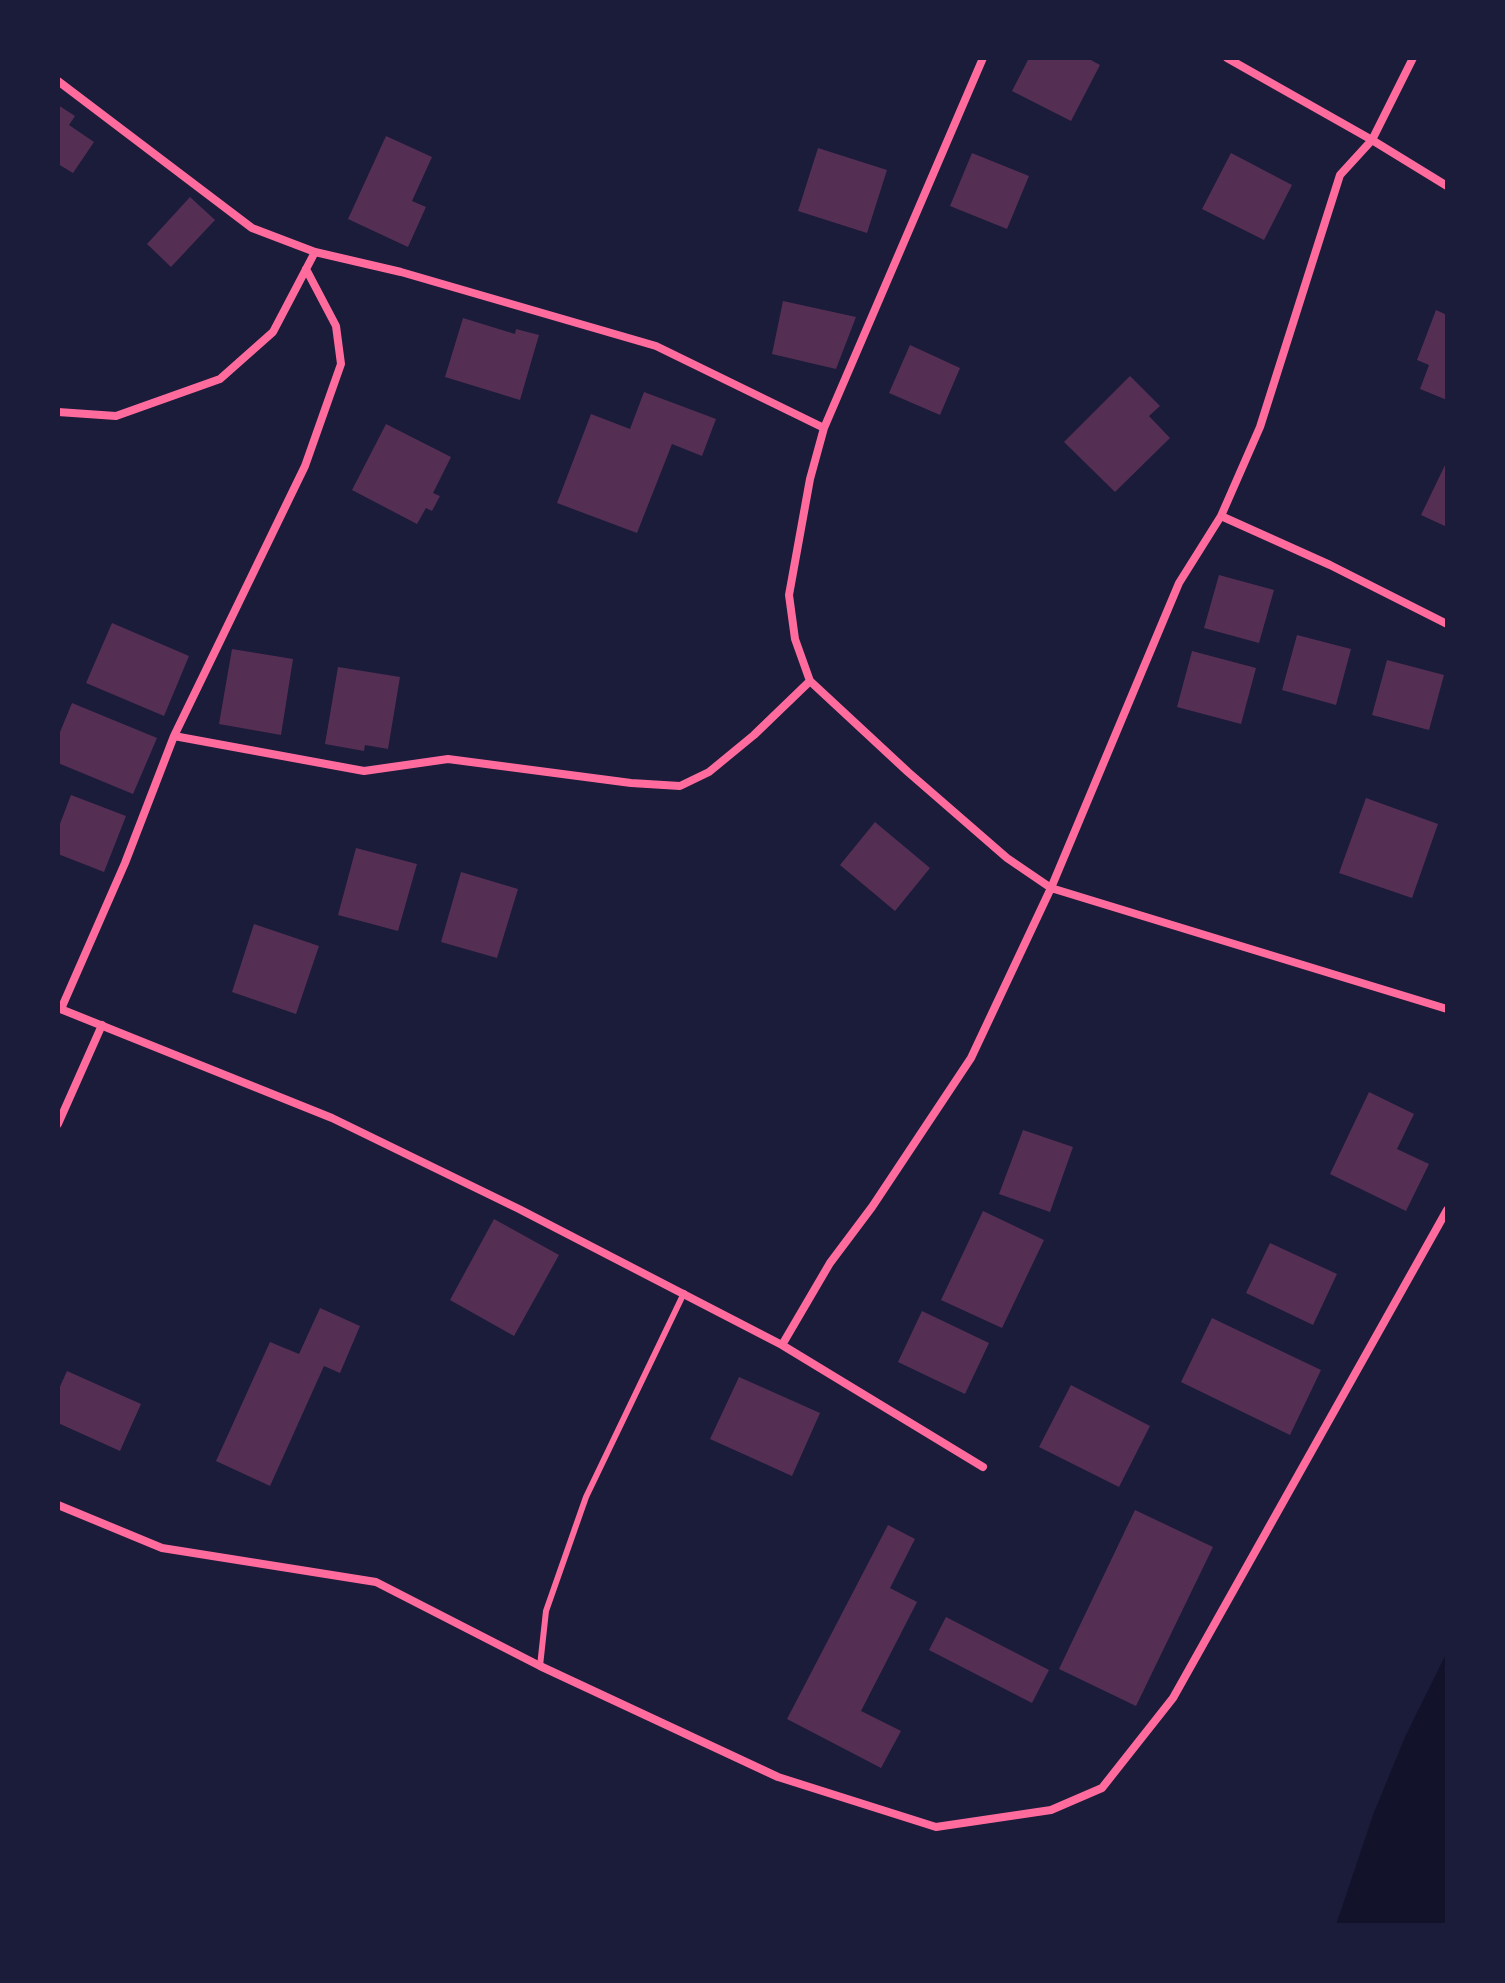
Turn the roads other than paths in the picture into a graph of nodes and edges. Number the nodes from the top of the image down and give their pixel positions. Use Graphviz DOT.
graph roads {
  1 [pos="983,58"];
  2 [pos="1227,58"];
  3 [pos="1413,58"];
  4 [pos="58,81"];
  5 [pos="1372,140"];
  6 [pos="1447,186"];
  7 [pos="315,252"];
  8 [pos="306,269"];
  9 [pos="58,412"];
  10 [pos="824,428"];
  11 [pos="1221,516"];
  12 [pos="1447,624"];
  13 [pos="810,681"];
  14 [pos="174,736"];
  15 [pos="1051,888"];
  16 [pos="60,1008"];
  17 [pos="1447,1009"];
  18 [pos="102,1025"];
  19 [pos="58,1124"];
  20 [pos="1447,1210"];
  21 [pos="684,1293"];
  22 [pos="782,1345"];
  23 [pos="983,1467"];
  24 [pos="58,1505"];
  25 [pos="540,1666"];
  1 -- 10 [label="street"];
  2 -- 5 [label="street"];
  3 -- 5 [label="street"];
  4 -- 7 [label="street"];
  5 -- 6 [label="street"];
  5 -- 11 [label="street"];
  7 -- 8 [label="street"];
  7 -- 10 [label="street"];
  8 -- 9 [label="street"];
  8 -- 14 [label="street"];
  10 -- 13 [label="street"];
  11 -- 12 [label="street"];
  11 -- 15 [label="street"];
  13 -- 14 [label="street"];
  13 -- 15 [label="street"];
  14 -- 16 [label="street"];
  15 -- 17 [label="street"];
  15 -- 22 [label="street"];
  16 -- 18 [label="street"];
  18 -- 19 [label="street"];
  18 -- 21 [label="street"];
  20 -- 25 [label="street"];
  21 -- 22 [label="street"];
  21 -- 25 [label="lane"];
  22 -- 23 [label="street"];
  24 -- 25 [label="street"];
}
